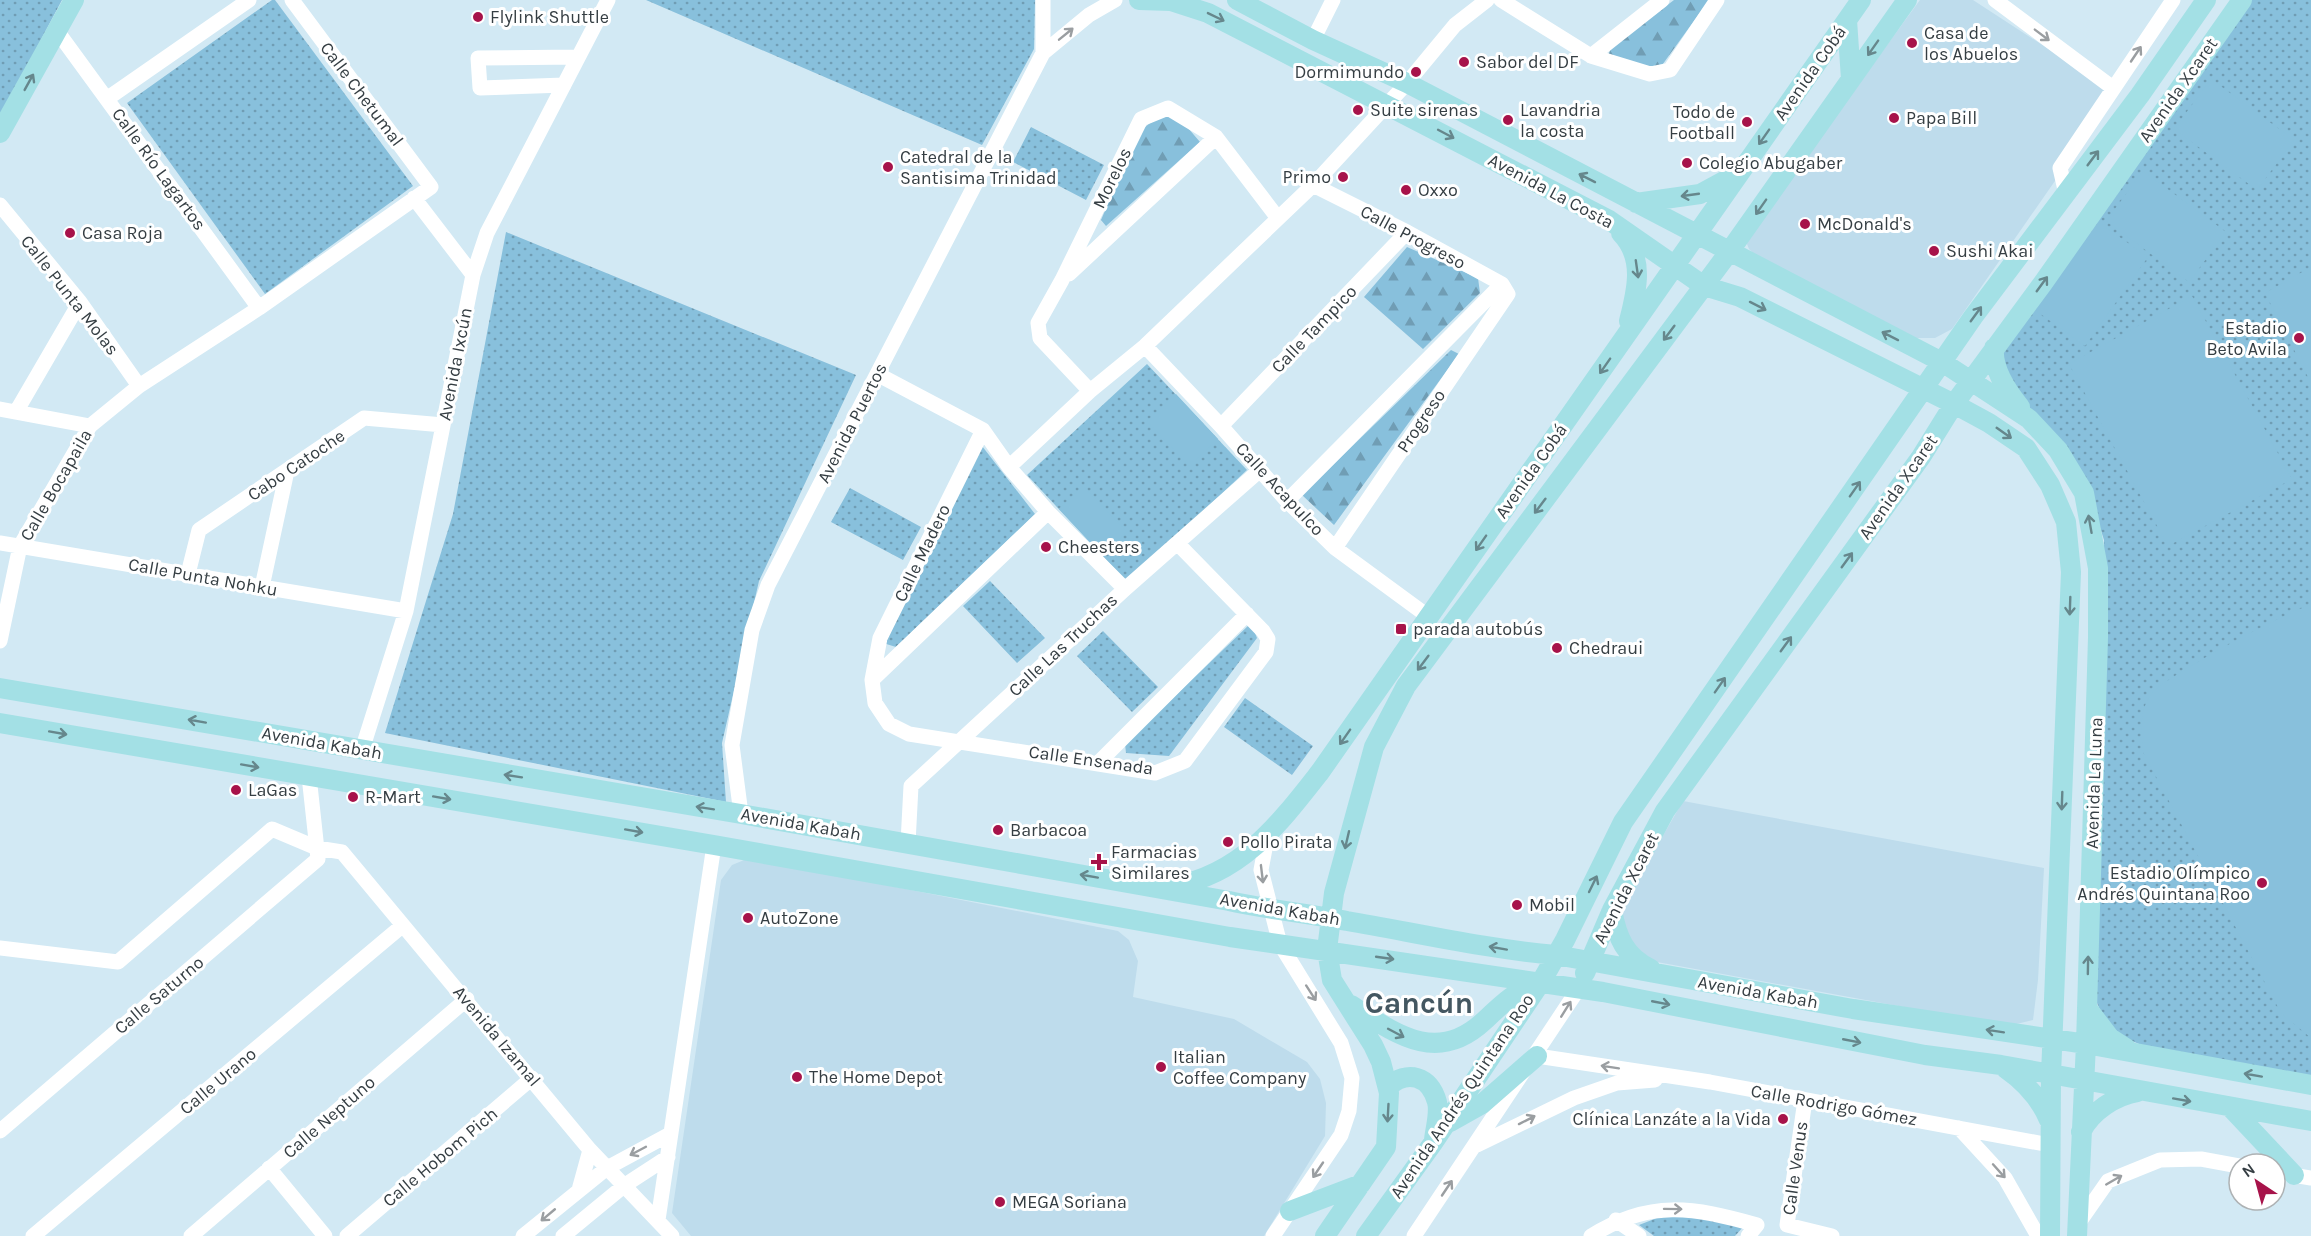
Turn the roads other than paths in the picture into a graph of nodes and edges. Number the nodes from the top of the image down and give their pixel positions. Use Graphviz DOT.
graph roads {
  1 [pos="74,0"];
  2 [pos="249,0"];
  3 [pos="292,0"];
  4 [pos="608,0"];
  5 [pos="1043,0"];
  6 [pos="1115,0"];
  7 [pos="1139,0"];
  8 [pos="1237,0"];
  9 [pos="1333,0"];
  10 [pos="1487,0"];
  11 [pos="1502,0"];
  12 [pos="1662,0"];
  13 [pos="1717,0"];
  14 [pos="1861,0"];
  15 [pos="1907,0"];
  16 [pos="1995,0"];
  17 [pos="2173,0"];
  18 [pos="2206,0"];
  19 [pos="2240,1"];
  20 [pos="1847,20"];
  21 [pos="57,31"];
  22 [pos="1313,40"];
  23 [pos="1043,53"];
  24 [pos="1591,56"];
  25 [pos="578,57"];
  26 [pos="1851,78"];
  27 [pos="1407,83"];
  28 [pos="564,85"];
  29 [pos="2113,88"];
  30 [pos="108,98"];
  31 [pos="1386,104"];
  32 [pos="0,133"];
  33 [pos="1216,137"];
  34 [pos="1740,172"];
  35 [pos="1313,185"];
  36 [pos="431,187"];
  37 [pos="1616,193"];
  38 [pos="2066,194"];
  39 [pos="414,198"];
  40 [pos="1636,202"];
  41 [pos="0,205"];
  42 [pos="1277,217"];
  43 [pos="1605,218"];
  44 [pos="1407,232"];
  45 [pos="1695,234"];
  46 [pos="1729,252"];
  47 [pos="1674,266"];
  48 [pos="473,274"];
  49 [pos="1062,280"];
  50 [pos="1704,286"];
  51 [pos="1505,289"];
  52 [pos="80,302"];
  53 [pos="259,308"];
  54 [pos="1625,335"];
  55 [pos="1145,346"];
  56 [pos="1994,348"];
  57 [pos="1942,362"];
  58 [pos="877,374"];
  59 [pos="1971,379"];
  60 [pos="138,386"];
  61 [pos="1923,389"];
  62 [pos="1090,392"];
  63 [pos="1954,404"];
  64 [pos="1577,405"];
  65 [pos="0,409"];
  66 [pos="16,412"];
  67 [pos="2029,419"];
  68 [pos="443,424"];
  69 [pos="90,426"];
  70 [pos="1221,426"];
  71 [pos="983,430"];
  72 [pos="2058,450"];
  73 [pos="1009,467"];
  74 [pos="2038,467"];
  75 [pos="1260,470"];
  76 [pos="287,471"];
  77 [pos="1560,479"];
  78 [pos="1287,501"];
  79 [pos="1048,512"];
  80 [pos="0,543"];
  81 [pos="1178,544"];
  82 [pos="20,546"];
  83 [pos="1335,548"];
  84 [pos="188,574"];
  85 [pos="262,587"];
  86 [pos="1125,589"];
  87 [pos="406,611"];
  88 [pos="1247,614"];
  89 [pos="1429,617"];
  90 [pos="0,640"];
  91 [pos="872,680"];
  92 [pos="1406,686"];
  93 [pos="0,688"];
  94 [pos="875,703"];
  95 [pos="1364,710"];
  96 [pos="1703,711"];
  97 [pos="0,723"];
  98 [pos="959,741"];
  99 [pos="362,750"];
  100 [pos="1099,762"];
  101 [pos="309,777"];
  102 [pos="1665,811"];
  103 [pos="741,814"];
  104 [pos="1267,838"];
  105 [pos="908,843"];
  106 [pos="714,845"];
  107 [pos="318,853"];
  108 [pos="1158,888"];
  109 [pos="1612,910"];
  110 [pos="1270,911"];
  111 [pos="2058,914"];
  112 [pos="2090,916"];
  113 [pos="1332,918"];
  114 [pos="402,926"];
  115 [pos="1280,944"];
  116 [pos="0,948"];
  117 [pos="1327,950"];
  118 [pos="1557,955"];
  119 [pos="1590,961"];
  120 [pos="1666,976"];
  121 [pos="1540,982"];
  122 [pos="1579,988"];
  123 [pos="467,999"];
  124 [pos="1346,1002"];
  125 [pos="2087,1008"];
  126 [pos="2053,1040"];
  127 [pos="2086,1044"];
  128 [pos="2135,1054"];
  129 [pos="1536,1056"];
  130 [pos="2001,1065"];
  131 [pos="2051,1075"];
  132 [pos="532,1078"];
  133 [pos="1710,1082"];
  134 [pos="2083,1082"];
  135 [pos="2311,1085"];
  136 [pos="1388,1087"];
  137 [pos="2138,1092"];
  138 [pos="1805,1100"];
  139 [pos="2231,1108"];
  140 [pos="2050,1121"];
  141 [pos="2311,1121"];
  142 [pos="1446,1125"];
  143 [pos="1959,1128"];
  144 [pos="0,1131"];
  145 [pos="2081,1132"];
  146 [pos="670,1134"];
  147 [pos="1433,1143"];
  148 [pos="2050,1145"];
  149 [pos="1474,1146"];
  150 [pos="590,1150"];
  151 [pos="668,1157"];
  152 [pos="2227,1164"];
  153 [pos="269,1168"];
  154 [pos="607,1168"];
  155 [pos="2293,1175"];
  156 [pos="1360,1184"];
  157 [pos="625,1185"];
  158 [pos="579,1190"];
  159 [pos="1290,1211"];
  160 [pos="658,1220"];
  161 [pos="1616,1220"];
  162 [pos="2078,1230"];
  163 [pos="1419,1234"];
  164 [pos="33,1236"];
  165 [pos="190,1236"];
  166 [pos="325,1236"];
  167 [pos="347,1236"];
  168 [pos="523,1236"];
  169 [pos="563,1236"];
  170 [pos="672,1236"];
  171 [pos="1273,1236"];
  172 [pos="1325,1236"];
  173 [pos="1366,1236"];
  174 [pos="1591,1236"];
  175 [pos="1639,1236"];
  176 [pos="1748,1236"];
  177 [pos="1832,1236"];
  178 [pos="2038,1236"];
  179 [pos="2050,1236"];
  1 -- 21 [label="main road"];
  2 -- 30 [label="street"];
  3 -- 36 [label="street, Calle Chetumal"];
  4 -- 25 [label="street, Avenida Ixcún"];
  5 -- 23 [label="street, Avenida Puertos"];
  23 -- 6 [label="street, Avenida Puertos, one-way"];
  7 -- 31 [label="main road, Avenida La Costa, one-way"];
  8 -- 22 [label="main road, Avenida La Costa"];
  9 -- 22 [label="street"];
  10 -- 27 [label="street"];
  11 -- 24 [label="street"];
  12 -- 24 [label="street"];
  13 -- 24 [label="street"];
  14 -- 20 [label="main road, Avenida Cobá"];
  15 -- 26 [label="main road, Avenida Cobá, one-way"];
  16 -- 29 [label="street, one-way"];
  29 -- 17 [label="street, one-way"];
  38 -- 18 [label="main road, Avenida Xcaret, one-way"];
  56 -- 19 [label="main road, Avenida Xcaret, one-way"];
  20 -- 26 [label="main road"];
  20 -- 34 [label="main road, Avenida Cobá, one-way"];
  21 -- 30 [label="street, Calle Río Lagartos"];
  32 -- 21 [label="main road, one-way"];
  22 -- 27 [label="main road, Avenida La Costa"];
  23 -- 58 [label="street, Avenida Puertos"];
  25 -- 28 [label="street, Avenida Ixcún"];
  25 -- 28 [label="street"];
  26 -- 46 [label="main road, Avenida Cobá, one-way"];
  27 -- 31 [label="street"];
  37 -- 27 [label="main road, Avenida La Costa, one-way"];
  28 -- 48 [label="street, Avenida Ixcún"];
  29 -- 38 [label="street"];
  30 -- 53 [label="street, Calle Río Lagartos"];
  31 -- 35 [label="street"];
  31 -- 43 [label="main road, Avenida La Costa, one-way"];
  33 -- 42 [label="street, Morelos"];
  33 -- 49 [label="street"];
  33 -- 49 [label="street, Morelos"];
  34 -- 40 [label="main road, one-way"];
  34 -- 45 [label="main road, Avenida Cobá"];
  35 -- 42 [label="street"];
  35 -- 44 [label="street, Calle Progreso"];
  36 -- 39 [label="street, Calle Bocapaila"];
  37 -- 40 [label="main road, Avenida La Costa"];
  37 -- 43 [label="main road"];
  57 -- 38 [label="main road, Avenida Xcaret, one-way"];
  39 -- 48 [label="street"];
  39 -- 53 [label="street, Calle Bocapaila"];
  40 -- 45 [label="main road, Avenida La Costa"];
  41 -- 52 [label="street, Calle Punta Molas"];
  42 -- 55 [label="street"];
  43 -- 47 [label="main road, Avenida La Costa"];
  43 -- 54 [label="main road, one-way"];
  44 -- 51 [label="street, Calle Progreso"];
  44 -- 70 [label="street, Calle Tampico"];
  45 -- 46 [label="main road, Avenida La Costa"];
  45 -- 47 [label="main road, Avenida Cobá"];
  46 -- 50 [label="main road, Avenida Cobá"];
  57 -- 46 [label="main road, Avenida La Costa, one-way"];
  47 -- 50 [label="main road, Avenida La Costa"];
  47 -- 54 [label="main road, Avenida Cobá"];
  48 -- 68 [label="street, Avenida Ixcún"];
  49 -- 62 [label="street, Morelos"];
  50 -- 61 [label="main road, Avenida La Costa, one-way"];
  50 -- 77 [label="main road, Avenida Cobá, one-way"];
  51 -- 78 [label="street"];
  51 -- 83 [label="street, Progreso"];
  52 -- 60 [label="street, Calle Punta Molas"];
  52 -- 66 [label="street"];
  53 -- 60 [label="street, Calle Bocapaila"];
  54 -- 64 [label="main road, Avenida Cobá, one-way"];
  55 -- 62 [label="street"];
  55 -- 70 [label="street, Calle Acapulco"];
  56 -- 59 [label="main road, Avenida Xcaret"];
  56 -- 67 [label="main road"];
  57 -- 59 [label="main road, Avenida La Costa"];
  57 -- 61 [label="main road, Avenida Xcaret"];
  58 -- 71 [label="street"];
  58 -- 103 [label="street, Avenida Puertos"];
  59 -- 63 [label="main road, Avenida Xcaret"];
  59 -- 67 [label="main road, Avenida La Luna"];
  60 -- 69 [label="street, Calle Bocapaila"];
  61 -- 63 [label="main road, Avenida La Costa"];
  96 -- 61 [label="main road, Avenida Xcaret, one-way"];
  62 -- 73 [label="street"];
  63 -- 74 [label="main road, Avenida La Luna, one-way"];
  102 -- 63 [label="main road, Avenida Xcaret, one-way"];
  64 -- 77 [label="main road"];
  64 -- 89 [label="main road, Avenida Cobá, one-way"];
  65 -- 66 [label="street"];
  66 -- 69 [label="street"];
  67 -- 72 [label="main road, Avenida La Luna"];
  68 -- 76 [label="street, Cabo Catoche"];
  68 -- 87 [label="street, Avenida Ixcún"];
  69 -- 82 [label="street, Calle Bocapaila"];
  70 -- 75 [label="street, Calle Acapulco"];
  71 -- 73 [label="street"];
  71 -- 91 [label="street, Calle Madero"];
  72 -- 74 [label="main road"];
  112 -- 72 [label="main road, Avenida La Luna, one-way"];
  73 -- 79 [label="street"];
  74 -- 111 [label="main road, Avenida La Luna, one-way"];
  75 -- 78 [label="street, Calle Acapulco"];
  75 -- 81 [label="street, Calle Las Truchas"];
  76 -- 84 [label="street, Cabo Catoche"];
  76 -- 85 [label="street"];
  77 -- 92 [label="main road, Avenida Cobá, one-way"];
  78 -- 83 [label="street, Calle Acapulco"];
  79 -- 86 [label="street"];
  79 -- 91 [label="street"];
  80 -- 82 [label="street, Calle Punta Nohku"];
  81 -- 86 [label="street, Calle Las Truchas"];
  81 -- 88 [label="street, Calle Ensenada"];
  82 -- 84 [label="street, Calle Punta Nohku"];
  82 -- 90 [label="street, Calle Bocapaila"];
  83 -- 89 [label="street, Calle Acapulco"];
  84 -- 85 [label="street, Calle Punta Nohku"];
  85 -- 87 [label="street, Calle Punta Nohku"];
  86 -- 98 [label="street, Calle Las Truchas"];
  87 -- 99 [label="street, Avenida Ixcún"];
  88 -- 100 [label="street"];
  88 -- 100 [label="street, Calle Ensenada"];
  89 -- 95 [label="main road, Avenida Cobá"];
  91 -- 94 [label="street, Calle Madero"];
  92 -- 95 [label="main road"];
  92 -- 113 [label="main road, Avenida Cobá, one-way"];
  99 -- 93 [label="main road, Avenida Kabah, one-way"];
  94 -- 98 [label="street, Calle Ensenada"];
  95 -- 104 [label="main road, Avenida Cobá, one-way"];
  96 -- 102 [label="main road"];
  118 -- 96 [label="main road, Avenida Xcaret, one-way"];
  97 -- 101 [label="main road, Avenida Kabah, one-way"];
  98 -- 100 [label="street, Calle Ensenada"];
  98 -- 105 [label="street, Calle Las Truchas"];
  103 -- 99 [label="main road, Avenida Kabah, one-way"];
  101 -- 106 [label="main road, Avenida Kabah, one-way"];
  101 -- 107 [label="street"];
  102 -- 109 [label="main road, Avenida Xcaret"];
  103 -- 105 [label="main road, Avenida Kabah"];
  104 -- 108 [label="main road, Avenida Cobá"];
  104 -- 110 [label="street, one-way"];
  108 -- 105 [label="main road, Avenida Kabah, one-way"];
  106 -- 115 [label="main road, Avenida Kabah"];
  106 -- 146 [label="street"];
  107 -- 114 [label="street, Avenida Izamal"];
  107 -- 116 [label="street, Avenida Izamal"];
  107 -- 144 [label="street, Calle Saturno"];
  108 -- 110 [label="main road, Avenida Kabah"];
  109 -- 119 [label="main road, Avenida Xcaret"];
  109 -- 120 [label="main road"];
  110 -- 113 [label="main road, Avenida Kabah"];
  110 -- 115 [label="street"];
  111 -- 112 [label="main road"];
  111 -- 126 [label="main road, Avenida La Luna"];
  125 -- 112 [label="main road, Avenida La Luna, one-way"];
  113 -- 117 [label="main road, Avenida Andrés Quintana Roo"];
  118 -- 113 [label="main road, Avenida Kabah, one-way"];
  114 -- 123 [label="street, Avenida Izamal"];
  114 -- 164 [label="street, Calle Urano"];
  115 -- 117 [label="main road, Avenida Kabah"];
  115 -- 159 [label="street, one-way"];
  117 -- 121 [label="main road, Avenida Kabah, one-way"];
  117 -- 124 [label="main road, Avenida Andrés Quintana Roo"];
  118 -- 119 [label="main road, Avenida Kabah"];
  118 -- 121 [label="main road, Avenida Andrés Quintana Roo"];
  119 -- 120 [label="main road, Avenida Kabah"];
  119 -- 122 [label="main road, Avenida Xcaret"];
  126 -- 120 [label="main road, Avenida Kabah, one-way"];
  121 -- 122 [label="main road, Avenida Kabah"];
  124 -- 121 [label="main road, one-way"];
  121 -- 142 [label="main road, Avenida Andrés Quintana Roo"];
  129 -- 122 [label="street, one-way"];
  122 -- 130 [label="main road, Avenida Kabah, one-way"];
  123 -- 132 [label="street, Avenida Izamal"];
  123 -- 153 [label="street, Calle Neptuno"];
  124 -- 136 [label="main road, Avenida Andrés Quintana Roo"];
  125 -- 127 [label="main road, Avenida La Luna"];
  125 -- 128 [label="main road"];
  126 -- 127 [label="main road, Avenida Kabah"];
  126 -- 131 [label="main road, Avenida La Luna"];
  127 -- 128 [label="main road, Avenida Kabah"];
  127 -- 134 [label="main road, Avenida La Luna"];
  135 -- 128 [label="main road, Avenida Kabah, one-way"];
  133 -- 129 [label="street, Calle Rodrigo Gómez, one-way"];
  129 -- 142 [label="main road"];
  129 -- 149 [label="street"];
  130 -- 131 [label="main road, Avenida Kabah"];
  130 -- 140 [label="main road"];
  131 -- 134 [label="main road, Avenida Kabah"];
  131 -- 140 [label="main road, Avenida La Luna"];
  132 -- 150 [label="street, Avenida Izamal"];
  132 -- 167 [label="street, Calle Hobom Pich"];
  133 -- 138 [label="street, Calle Rodrigo Gómez"];
  149 -- 133 [label="street, Calle Rodrigo Gómez, one-way"];
  134 -- 137 [label="main road, Avenida Kabah"];
  134 -- 145 [label="main road, Avenida La Luna"];
  136 -- 147 [label="main road"];
  136 -- 156 [label="main road, Avenida Andrés Quintana Roo, one-way"];
  137 -- 139 [label="main road, Avenida Kabah, one-way"];
  137 -- 145 [label="main road"];
  138 -- 143 [label="street, Calle Rodrigo Gómez"];
  138 -- 177 [label="street, Calle Venus"];
  139 -- 141 [label="main road, Avenida Kabah"];
  139 -- 155 [label="main road"];
  140 -- 148 [label="main road, Avenida La Luna"];
  142 -- 147 [label="main road, Avenida Andrés Quintana Roo"];
  143 -- 148 [label="street, Calle Rodrigo Gómez"];
  143 -- 178 [label="street, one-way"];
  145 -- 162 [label="main road, Avenida La Luna"];
  146 -- 151 [label="street"];
  146 -- 154 [label="street, one-way"];
  147 -- 173 [label="main road, Avenida Andrés Quintana Roo"];
  148 -- 179 [label="main road, Avenida La Luna"];
  163 -- 149 [label="street, one-way"];
  150 -- 154 [label="street, Avenida Izamal"];
  150 -- 158 [label="street"];
  151 -- 157 [label="street"];
  151 -- 160 [label="street"];
  162 -- 152 [label="street, one-way"];
  153 -- 165 [label="street, Calle Neptuno"];
  153 -- 166 [label="street"];
  154 -- 157 [label="street, Avenida Izamal"];
  154 -- 158 [label="street"];
  156 -- 159 [label="main road"];
  156 -- 172 [label="main road, Avenida Andrés Quintana Roo"];
  157 -- 160 [label="street, Avenida Izamal"];
  157 -- 169 [label="street"];
  158 -- 168 [label="street, one-way"];
  159 -- 171 [label="street"];
  160 -- 170 [label="street, Avenida Izamal"];
  161 -- 174 [label="street"];
  161 -- 175 [label="street"];
  161 -- 176 [label="street, one-way"];
}
